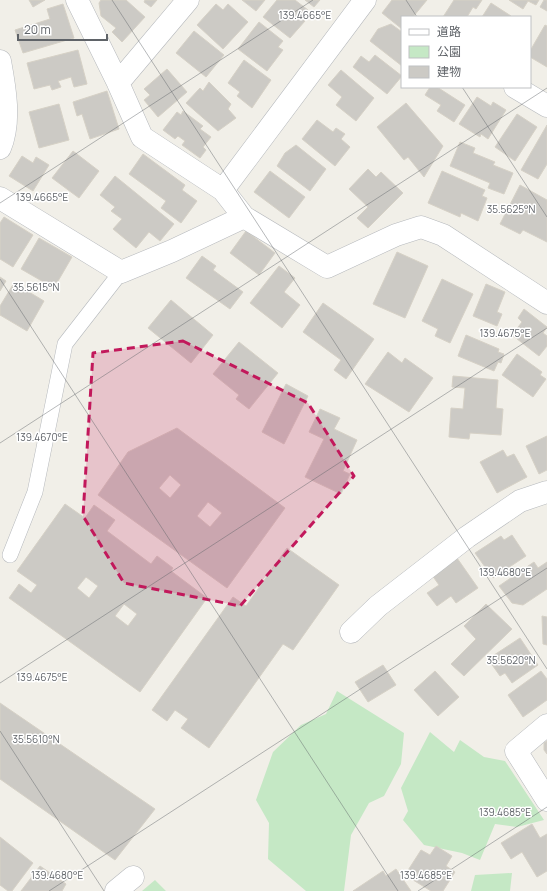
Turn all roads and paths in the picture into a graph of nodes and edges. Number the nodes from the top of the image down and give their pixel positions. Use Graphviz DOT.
graph roads {
  1 [pos="77,0"];
  2 [pos="188,0"];
  3 [pos="365,0"];
  4 [pos="0,61"];
  5 [pos="118,83"];
  6 [pos="517,88"];
  7 [pos="547,106"];
  8 [pos="0,148"];
  9 [pos="223,190"];
  10 [pos="0,198"];
  11 [pos="244,217"];
  12 [pos="121,272"];
  13 [pos="547,303"];
  14 [pos="547,492"];
  15 [pos="10,555"];
  16 [pos="351,632"];
  17 [pos="547,725"];
  18 [pos="547,800"];
  19 [pos="133,877"];
  20 [pos="116,891"];
  1 -- 5 [label="street"];
  2 -- 5 [label="street"];
  3 -- 9 [label="street"];
  4 -- 8 [label="street"];
  5 -- 9 [label="street"];
  6 -- 7 [label="street"];
  9 -- 11 [label="street"];
  10 -- 12 [label="street"];
  11 -- 12 [label="street"];
  11 -- 13 [label="street"];
  12 -- 15 [label="lane"];
  14 -- 16 [label="street"];
  17 -- 18 [label="street"];
  19 -- 20 [label="street"];
}
